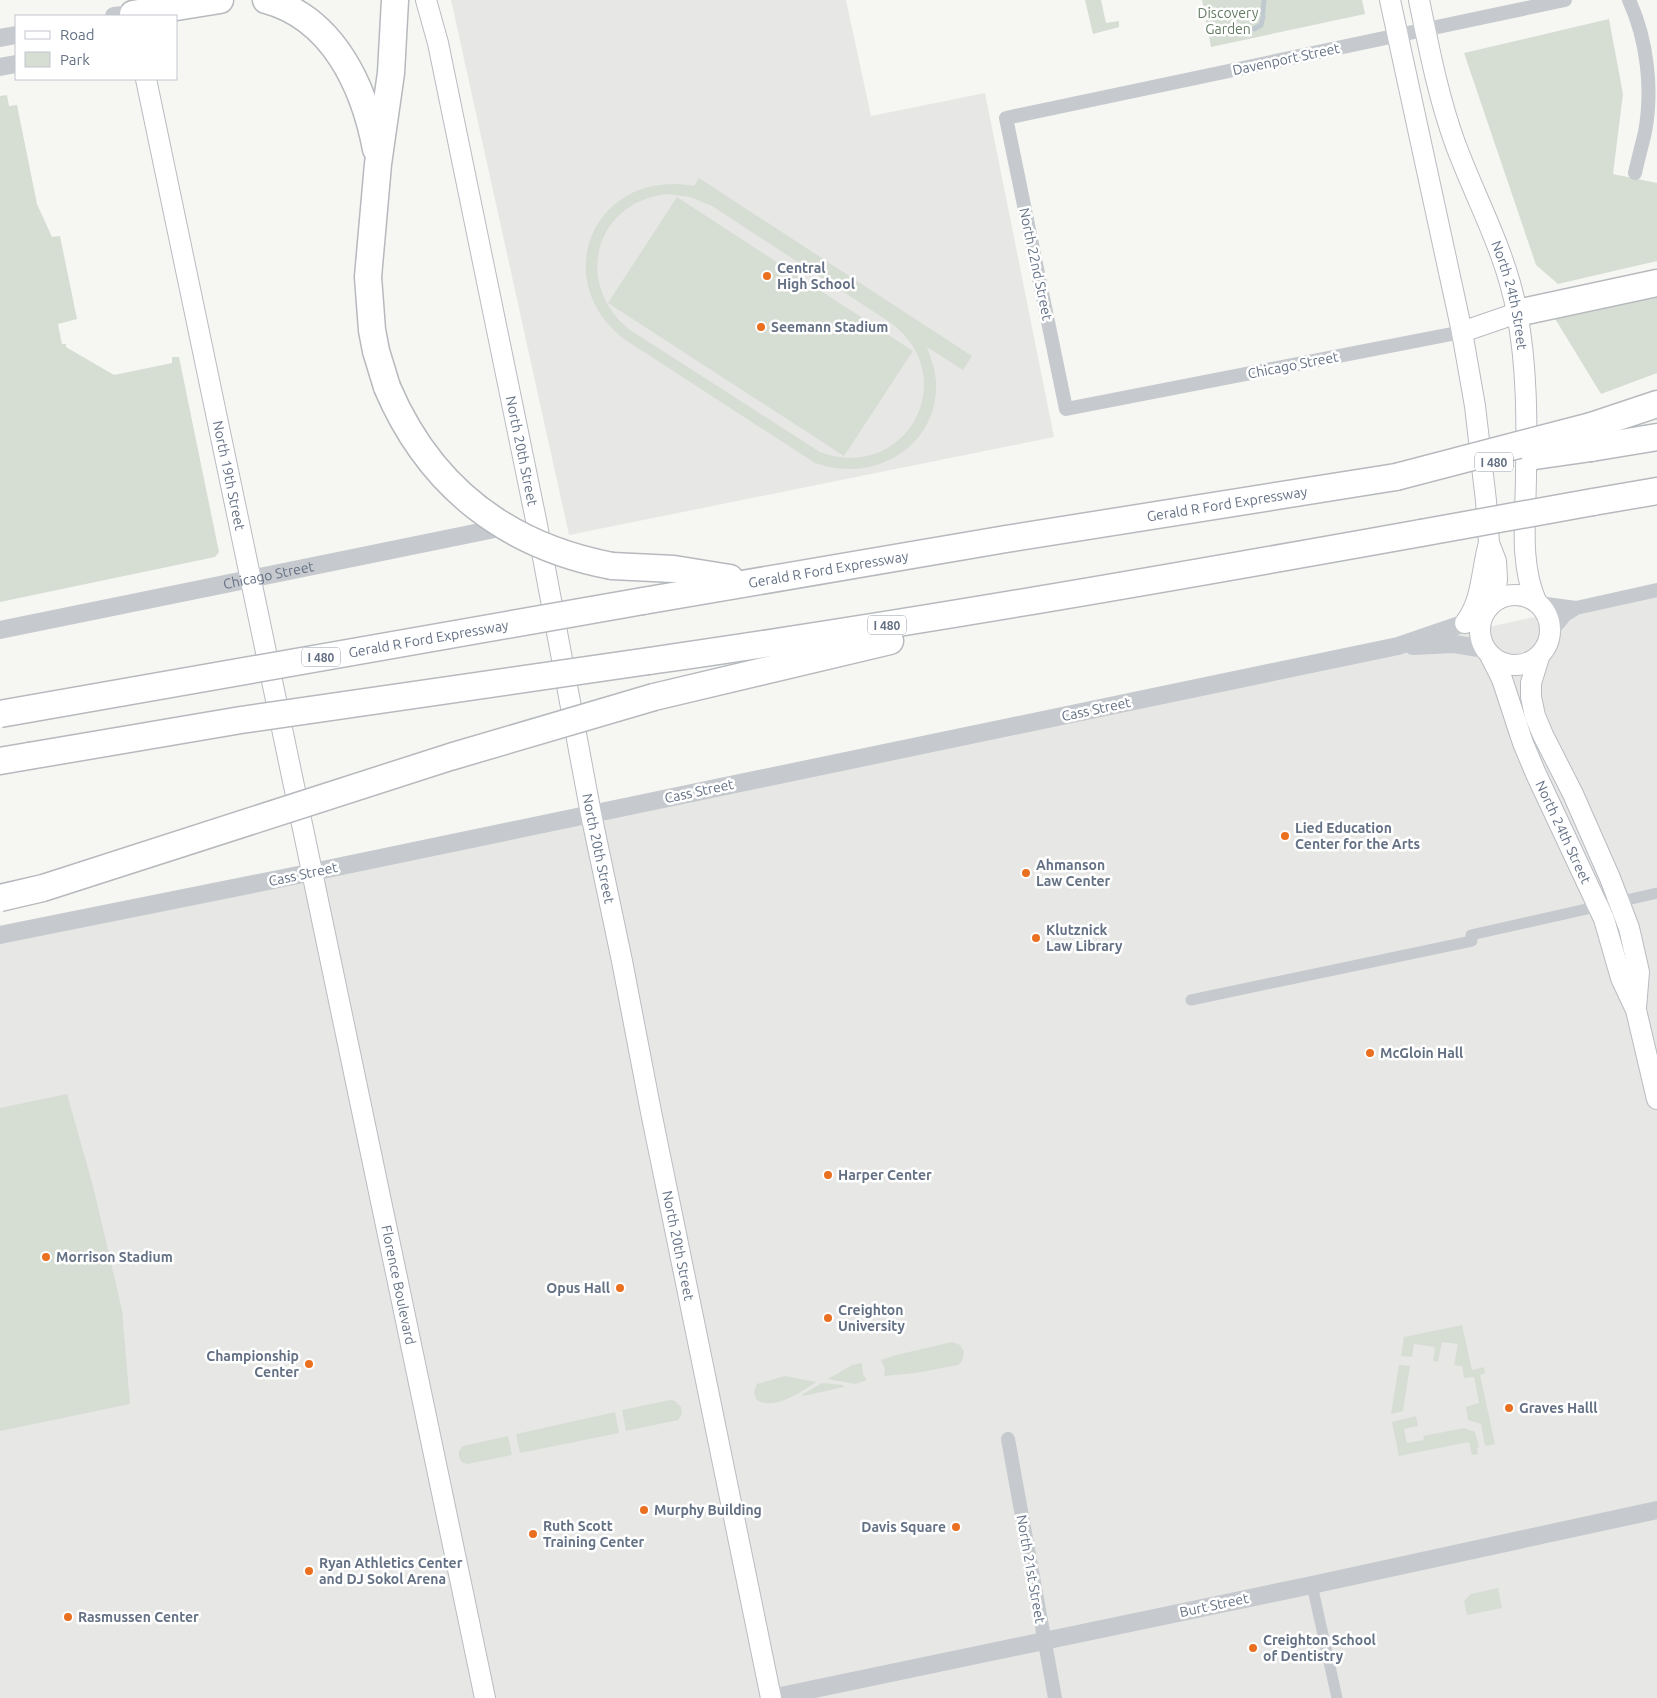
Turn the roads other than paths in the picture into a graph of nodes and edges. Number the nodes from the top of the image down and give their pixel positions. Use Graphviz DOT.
graph roads {
  1 [pos="220,0"];
  2 [pos="266,0"];
  3 [pos="395,0"];
  4 [pos="426,0"];
  5 [pos="1390,0"];
  6 [pos="1419,0"];
  7 [pos="1565,0"];
  8 [pos="1629,0"];
  9 [pos="128,12"];
  10 [pos="1426,30"];
  11 [pos="15,35"];
  12 [pos="1398,36"];
  13 [pos="0,38"];
  14 [pos="15,64"];
  15 [pos="0,67"];
  16 [pos="146,80"];
  17 [pos="1006,118"];
  18 [pos="378,164"];
  19 [pos="1635,173"];
  20 [pos="1657,283"];
  21 [pos="1517,312"];
  22 [pos="1462,332"];
  23 [pos="1657,404"];
  24 [pos="1066,410"];
  25 [pos="1591,437"];
  26 [pos="1657,437"];
  27 [pos="1657,491"];
  28 [pos="536,520"];
  29 [pos="1489,542"];
  30 [pos="252,577"];
  31 [pos="751,581"];
  32 [pos="1124,586"];
  33 [pos="1657,590"];
  34 [pos="1537,602"];
  35 [pos="1576,608"];
  36 [pos="1487,609"];
  37 [pos="1464,623"];
  38 [pos="0,630"];
  39 [pos="1551,632"];
  40 [pos="1398,646"];
  41 [pos="1487,652"];
  42 [pos="1539,657"];
  43 [pos="0,714"];
  44 [pos="0,762"];
  45 [pos="591,814"];
  46 [pos="313,872"];
  47 [pos="1657,894"];
  48 [pos="0,898"];
  49 [pos="1619,902"];
  50 [pos="1598,906"];
  51 [pos="0,935"];
  52 [pos="1191,1000"];
  53 [pos="1636,1010"];
  54 [pos="1657,1100"];
  55 [pos="1008,1439"];
  56 [pos="1657,1510"];
  57 [pos="1312,1585"];
  58 [pos="1043,1641"];
  59 [pos="485,1698"];
  60 [pos="771,1698"];
  61 [pos="1055,1698"];
  62 [pos="1337,1698"];
  1 -- 9 [label="highway"];
  2 -- 18 [label="highway"];
  3 -- 18 [label="highway"];
  4 -- 28 [label="main road, North 20th Street"];
  5 -- 12 [label="main road"];
  6 -- 10 [label="main road, North 24th Street"];
  7 -- 10 [label="street, Davenport Street"];
  8 -- 19 [label="street"];
  10 -- 12 [label="street, Davenport Street"];
  10 -- 21 [label="main road, North 24th Street"];
  11 -- 13 [label="street"];
  12 -- 17 [label="street, Davenport Street"];
  12 -- 22 [label="main road"];
  14 -- 15 [label="street"];
  16 -- 30 [label="main road, North 19th Street"];
  17 -- 24 [label="street, North 22nd Street"];
  18 -- 31 [label="highway, bridge"];
  20 -- 21 [label="highway"];
  21 -- 22 [label="main road, Chicago Street"];
  21 -- 34 [label="main road, North 24th Street"];
  22 -- 24 [label="street, Chicago Street"];
  22 -- 29 [label="main road"];
  23 -- 25 [label="highway"];
  25 -- 26 [label="highway, Gerald R Ford Expressway / I 480"];
  25 -- 31 [label="highway, Gerald R Ford Expressway / I 480, bridge"];
  27 -- 32 [label="highway, I 480, bridge"];
  28 -- 30 [label="street, Chicago Street"];
  28 -- 45 [label="main road, North 20th Street"];
  29 -- 36 [label="main road"];
  29 -- 37 [label="main road"];
  30 -- 38 [label="street, Chicago Street"];
  30 -- 46 [label="main road, North 19th Street"];
  31 -- 43 [label="highway, Gerald R Ford Expressway / I 480, bridge"];
  32 -- 44 [label="highway, I 480, bridge"];
  32 -- 48 [label="highway, bridge"];
  33 -- 35 [label="street"];
  34 -- 35 [label="street"];
  34 -- 36 [label="main road"];
  34 -- 39 [label="main road"];
  35 -- 39 [label="street"];
  36 -- 37 [label="street"];
  36 -- 41 [label="main road"];
  37 -- 40 [label="street"];
  39 -- 42 [label="main road"];
  40 -- 41 [label="street"];
  40 -- 45 [label="street, Cass Street"];
  41 -- 42 [label="main road"];
  41 -- 50 [label="main road, North 24th Street"];
  42 -- 49 [label="main road, North 24th Street"];
  45 -- 46 [label="street, Cass Street"];
  45 -- 60 [label="main road, North 20th Street"];
  46 -- 51 [label="street, Cass Street"];
  46 -- 59 [label="main road, Florence Boulevard"];
  47 -- 49 [label="street"];
  49 -- 50 [label="street"];
  49 -- 53 [label="main road, North 24th Street"];
  50 -- 52 [label="street"];
  50 -- 53 [label="main road, North 24th Street"];
  53 -- 54 [label="main road, North 24th Street"];
  55 -- 58 [label="street, North 21st Street"];
  56 -- 57 [label="street, Burt Street"];
  57 -- 58 [label="street, Burt Street"];
  57 -- 62 [label="street"];
  58 -- 60 [label="street, Burt Street"];
  58 -- 61 [label="street, North 21st Street"];
}
